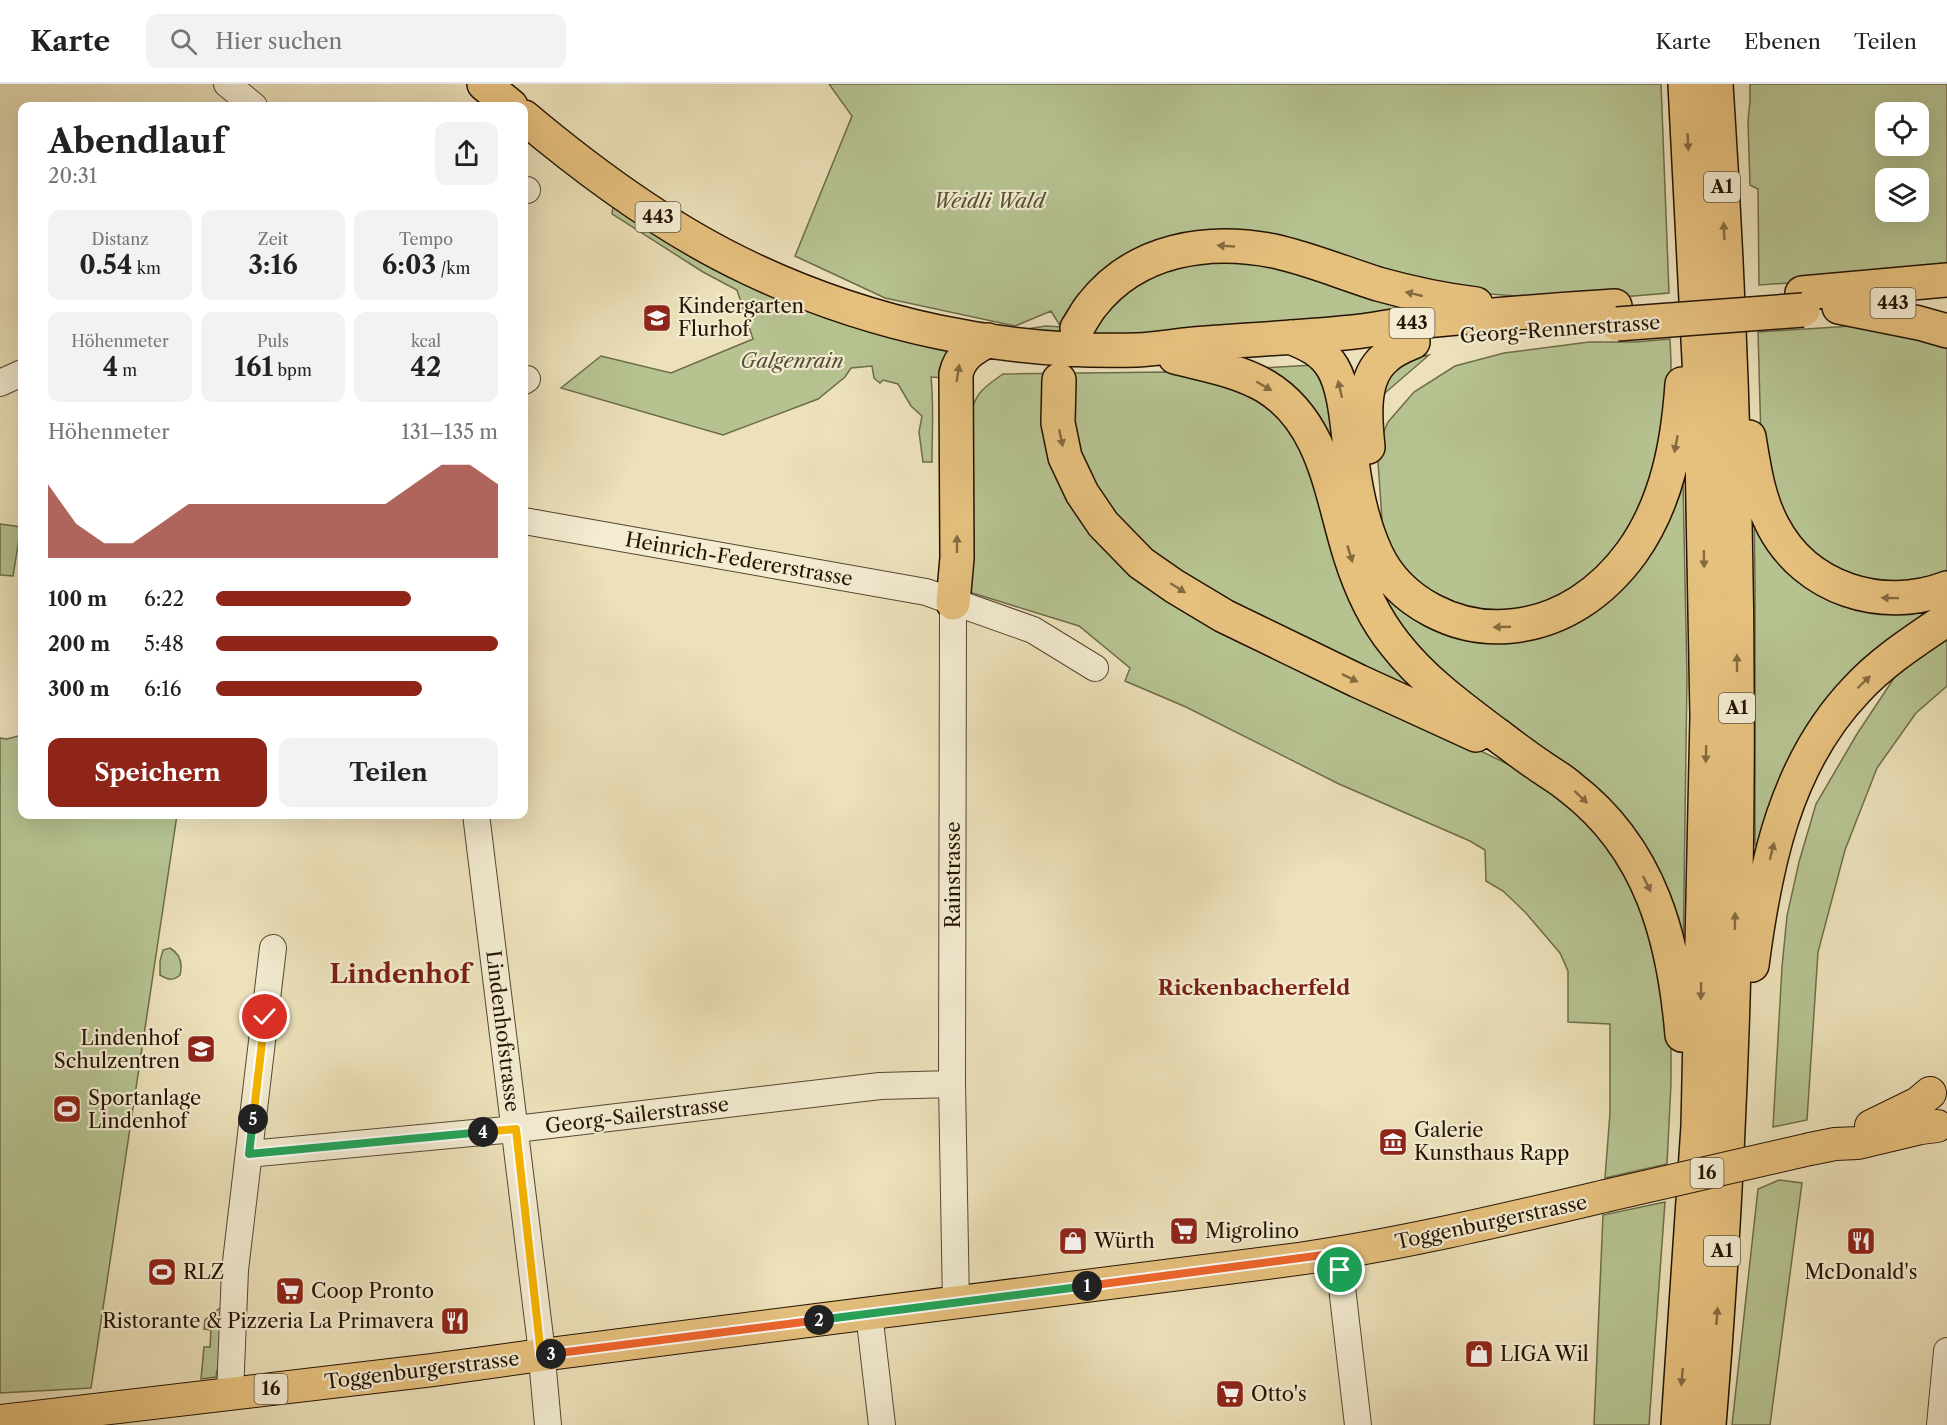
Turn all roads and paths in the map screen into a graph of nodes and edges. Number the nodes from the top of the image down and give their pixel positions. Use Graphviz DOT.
graph roads {
  1 [pos="227,84"];
  2 [pos="484,84"];
  3 [pos="1685,84"];
  4 [pos="1716,84"];
  5 [pos="249,102"];
  6 [pos="506,102"];
  7 [pos="528,120"];
  8 [pos="1694,243"];
  9 [pos="1947,280"];
  10 [pos="1727,289"];
  11 [pos="1803,301"];
  12 [pos="1947,301"];
  13 [pos="1839,307"];
  14 [pos="1534,312"];
  15 [pos="1616,315"];
  16 [pos="1077,328"];
  17 [pos="1947,332"];
  18 [pos="1290,337"];
  19 [pos="988,340"];
  20 [pos="1413,342"];
  21 [pos="1138,350"];
  22 [pos="1322,354"];
  23 [pos="1175,357"];
  24 [pos="18,376"];
  25 [pos="1059,380"];
  26 [pos="0,383"];
  27 [pos="528,522"];
  28 [pos="1368,530"];
  29 [pos="1947,588"];
  30 [pos="953,603"];
  31 [pos="1947,619"];
  32 [pos="1095,668"];
  33 [pos="1540,766"];
  34 [pos="478,819"];
  35 [pos="273,948"];
  36 [pos="952,1084"];
  37 [pos="1939,1084"];
  38 [pos="1728,1127"];
  39 [pos="516,1129"];
  40 [pos="1942,1130"];
  41 [pos="1822,1147"];
  42 [pos="249,1154"];
  43 [pos="1338,1253"];
  44 [pos="1690,1256"];
  45 [pos="956,1304"];
  46 [pos="869,1313"];
  47 [pos="1947,1351"];
  48 [pos="541,1355"];
  49 [pos="230,1394"];
  50 [pos="0,1421"];
  51 [pos="548,1425"];
  52 [pos="882,1425"];
  53 [pos="1358,1425"];
  54 [pos="1678,1425"];
  55 [pos="1709,1425"];
  56 [pos="1940,1425"];
  1 -- 5 [label="street"];
  2 -- 6 [label="highway"];
  3 -- 8 [label="highway, A1, one-way"];
  10 -- 4 [label="highway, A1, one-way"];
  7 -- 19 [label="highway, Georg-Rennerstrasse / 443"];
  8 -- 28 [label="highway, one-way"];
  8 -- 44 [label="highway, A1, one-way"];
  9 -- 11 [label="highway, Georg-Rennerstrasse / 443"];
  29 -- 10 [label="highway, one-way"];
  38 -- 10 [label="highway, A1, one-way"];
  11 -- 13 [label="highway, Georg-Rennerstrasse / 443"];
  11 -- 15 [label="highway, Georg-Rennerstrasse / 443, bridge"];
  12 -- 13 [label="highway, Georg-Rennerstrasse / 443"];
  13 -- 17 [label="highway"];
  14 -- 15 [label="highway, Georg-Rennerstrasse / 443"];
  14 -- 16 [label="highway, one-way"];
  14 -- 18 [label="highway, Georg-Rennerstrasse / 443"];
  15 -- 20 [label="highway, Georg-Rennerstrasse / 443"];
  18 -- 21 [label="highway, Georg-Rennerstrasse / 443"];
  18 -- 22 [label="highway"];
  19 -- 21 [label="highway, Georg-Rennerstrasse / 443"];
  30 -- 19 [label="highway, one-way"];
  20 -- 22 [label="highway, Georg-Rennerstrasse / 443"];
  20 -- 28 [label="highway"];
  21 -- 23 [label="highway, Georg-Rennerstrasse / 443"];
  22 -- 23 [label="highway, Georg-Rennerstrasse / 443"];
  28 -- 22 [label="highway, one-way"];
  23 -- 33 [label="highway, one-way"];
  24 -- 26 [label="street"];
  25 -- 33 [label="highway, one-way"];
  27 -- 30 [label="street, Heinrich-Federerstrasse"];
  30 -- 32 [label="street"];
  30 -- 36 [label="street, Rainstrasse"];
  38 -- 31 [label="highway, one-way"];
  33 -- 44 [label="highway, one-way"];
  34 -- 39 [label="street, Lindenhofstrasse"];
  35 -- 42 [label="street"];
  36 -- 39 [label="street, Georg-Sailerstrasse"];
  36 -- 45 [label="street, Rainstrasse"];
  37 -- 40 [label="main road, 16"];
  37 -- 41 [label="main road, Toggenburgerstrasse / 16"];
  55 -- 38 [label="highway, A1, one-way"];
  39 -- 42 [label="street, Georg-Sailerstrasse"];
  39 -- 48 [label="street, Lindenhofstrasse"];
  40 -- 41 [label="main road, Toggenburgerstrasse / 16"];
  41 -- 43 [label="main road, Toggenburgerstrasse / 16, bridge"];
  42 -- 49 [label="street"];
  43 -- 45 [label="main road, Toggenburgerstrasse / 16"];
  43 -- 53 [label="street"];
  44 -- 54 [label="highway, A1, one-way"];
  45 -- 46 [label="main road, Toggenburgerstrasse / 16"];
  46 -- 48 [label="main road, Toggenburgerstrasse / 16"];
  46 -- 52 [label="street"];
  47 -- 56 [label="street"];
  48 -- 49 [label="main road, Toggenburgerstrasse / 16"];
  48 -- 51 [label="street, Lindenhofstrasse"];
  49 -- 50 [label="main road, Toggenburgerstrasse / 16"];
}
